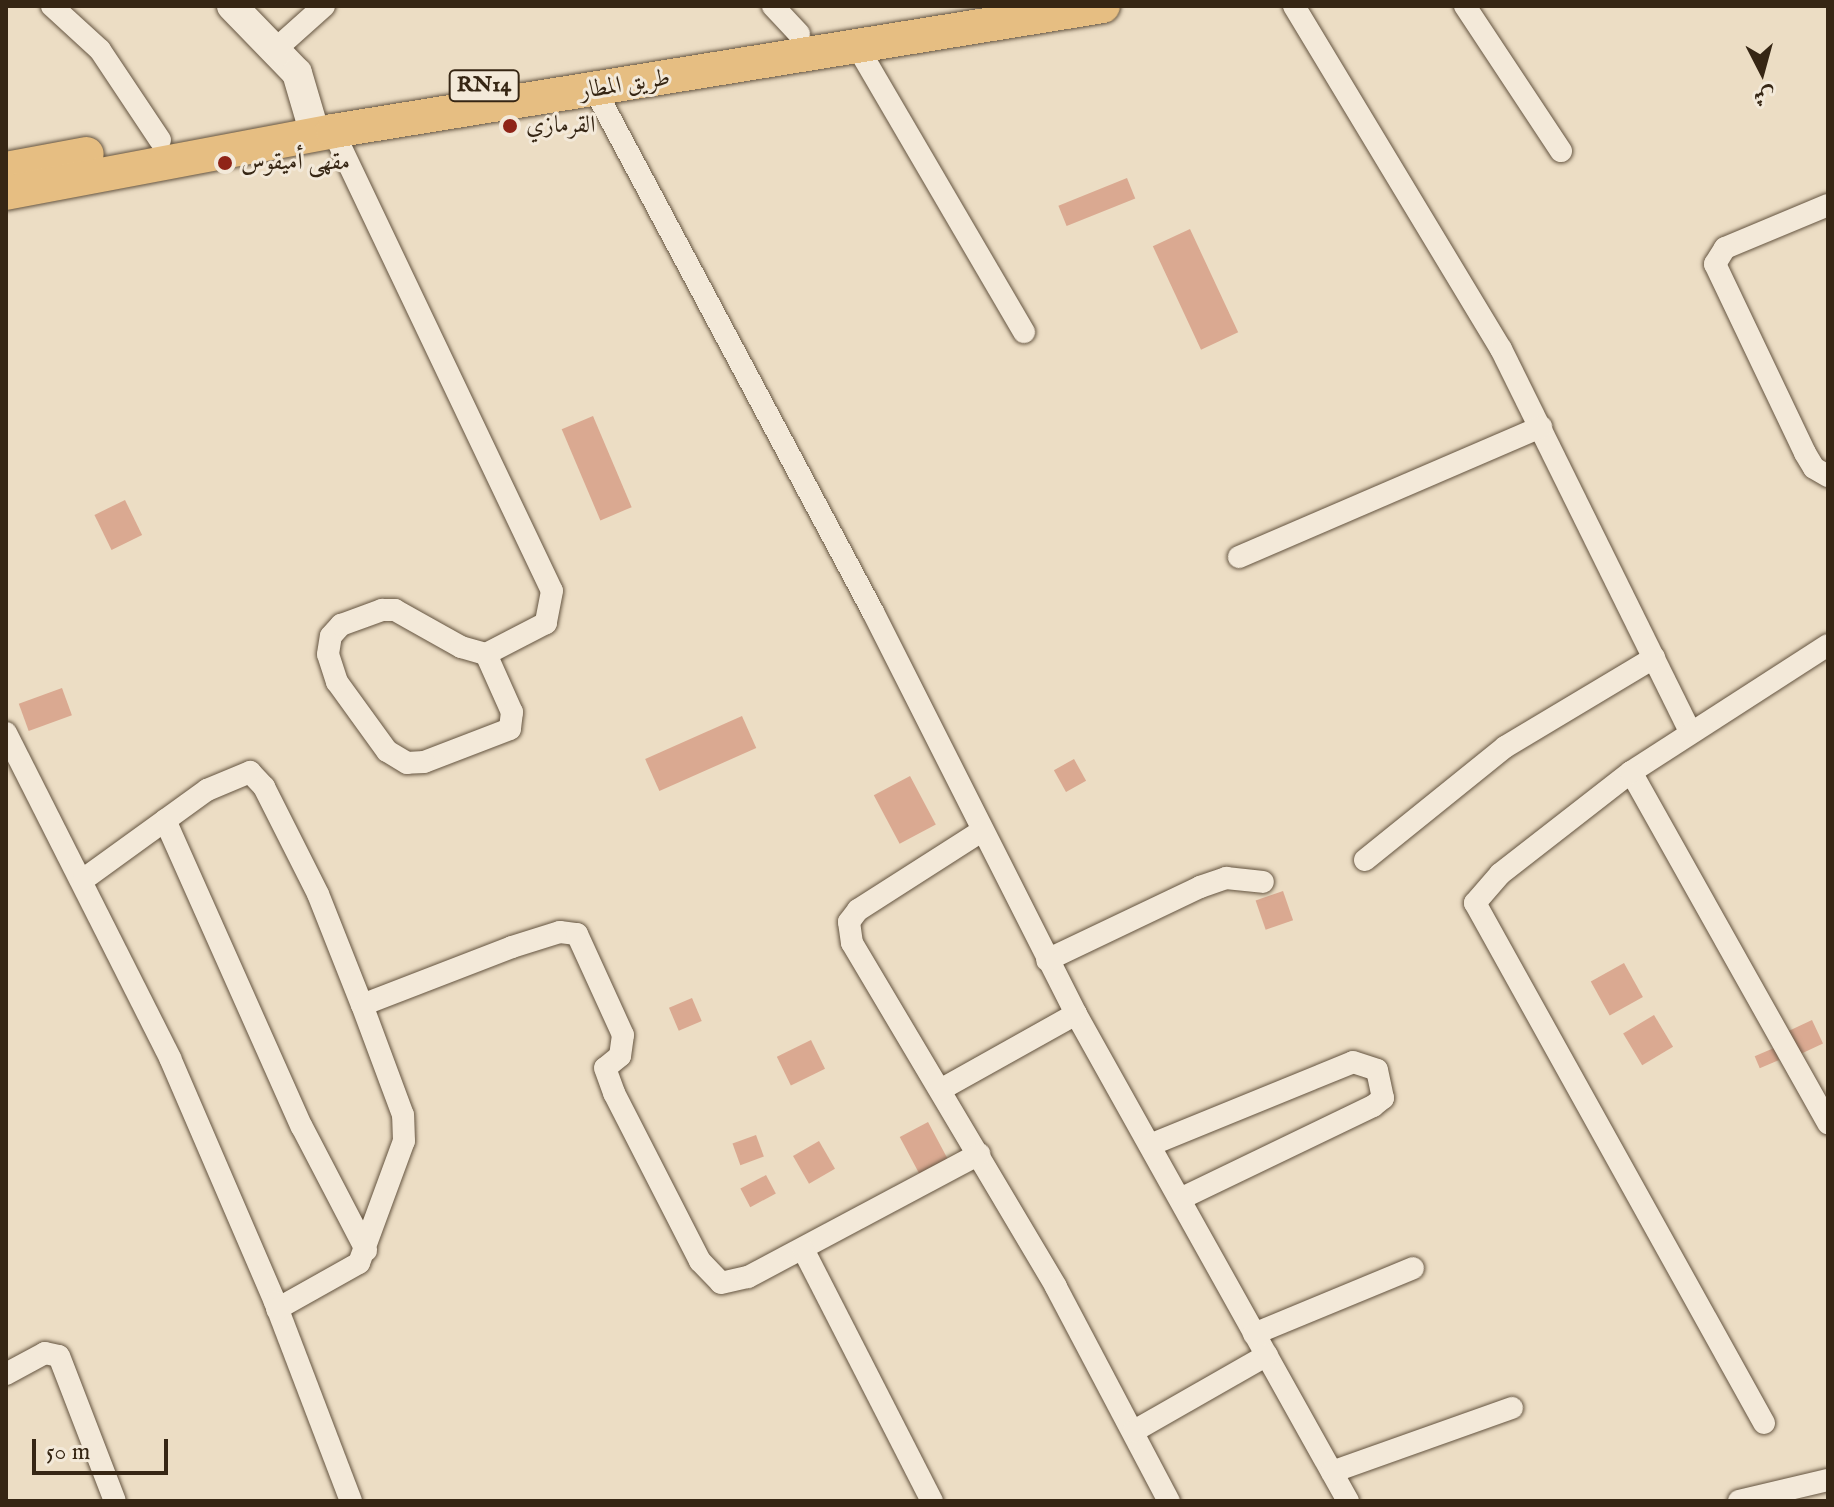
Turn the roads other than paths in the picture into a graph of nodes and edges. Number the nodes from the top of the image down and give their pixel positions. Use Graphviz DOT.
graph roads {
  1 [pos="52,6"];
  2 [pos="232,6"];
  3 [pos="324,6"];
  4 [pos="773,6"];
  5 [pos="963,6"];
  6 [pos="1097,6"];
  7 [pos="1294,6"];
  8 [pos="1465,6"];
  9 [pos="799,34"];
  10 [pos="277,48"];
  11 [pos="858,48"];
  12 [pos="595,90"];
  13 [pos="320,126"];
  14 [pos="160,140"];
  15 [pos="1561,151"];
  16 [pos="6,169"];
  17 [pos="6,193"];
  18 [pos="1828,205"];
  19 [pos="1024,332"];
  20 [pos="1541,427"];
  21 [pos="1828,476"];
  22 [pos="1239,557"];
  23 [pos="1828,646"];
  24 [pos="486,654"];
  25 [pos="1654,658"];
  26 [pos="6,733"];
  27 [pos="1691,733"];
  28 [pos="1631,772"];
  29 [pos="165,820"];
  30 [pos="980,832"];
  31 [pos="1365,860"];
  32 [pos="84,879"];
  33 [pos="1263,882"];
  34 [pos="1047,960"];
  35 [pos="362,1005"];
  36 [pos="1076,1014"];
  37 [pos="940,1090"];
  38 [pos="1828,1123"];
  39 [pos="1150,1145"];
  40 [pos="979,1154"];
  41 [pos="1180,1199"];
  42 [pos="803,1249"];
  43 [pos="366,1250"];
  44 [pos="1413,1268"];
  45 [pos="277,1309"];
  46 [pos="1254,1334"];
  47 [pos="1267,1355"];
  48 [pos="6,1374"];
  49 [pos="1512,1408"];
  50 [pos="1764,1423"];
  51 [pos="1134,1431"];
  52 [pos="1332,1472"];
  53 [pos="1828,1480"];
  54 [pos="115,1501"];
  55 [pos="351,1501"];
  56 [pos="932,1501"];
  57 [pos="1169,1501"];
  58 [pos="1348,1501"];
  59 [pos="1739,1501"];
  1 -- 14 [label="street"];
  2 -- 10 [label="street"];
  3 -- 10 [label="street"];
  4 -- 9 [label="street"];
  5 -- 9 [label="main road, طريق المطار / RN14"];
  6 -- 11 [label="main road, طريق المطار / RN14"];
  7 -- 20 [label="street"];
  8 -- 15 [label="street"];
  9 -- 13 [label="main road, طريق المطار / RN14"];
  10 -- 13 [label="street"];
  11 -- 12 [label="main road, طريق المطار / RN14"];
  11 -- 19 [label="street"];
  12 -- 13 [label="main road, طريق المطار / RN14"];
  12 -- 30 [label="street"];
  13 -- 14 [label="main road, طريق المطار / RN14"];
  13 -- 17 [label="main road, طريق المطار / RN14"];
  13 -- 24 [label="street"];
  14 -- 16 [label="main road, طريق المطار / RN14"];
  18 -- 21 [label="street"];
  20 -- 22 [label="street"];
  20 -- 25 [label="street"];
  23 -- 27 [label="street"];
  24 -- 24 [label="street"];
  25 -- 27 [label="street"];
  25 -- 31 [label="street"];
  26 -- 32 [label="street"];
  27 -- 28 [label="street"];
  28 -- 38 [label="street"];
  28 -- 50 [label="street"];
  29 -- 32 [label="street"];
  29 -- 35 [label="street"];
  29 -- 43 [label="street"];
  30 -- 34 [label="street"];
  30 -- 37 [label="street"];
  32 -- 45 [label="street"];
  33 -- 34 [label="street"];
  34 -- 36 [label="street"];
  35 -- 42 [label="street"];
  35 -- 43 [label="street"];
  36 -- 37 [label="street"];
  36 -- 39 [label="street"];
  37 -- 40 [label="street"];
  39 -- 41 [label="street"];
  39 -- 41 [label="street"];
  40 -- 42 [label="street"];
  40 -- 51 [label="street"];
  41 -- 46 [label="street"];
  42 -- 56 [label="street"];
  43 -- 45 [label="street"];
  44 -- 46 [label="street"];
  45 -- 55 [label="street"];
  46 -- 47 [label="street"];
  47 -- 51 [label="street"];
  47 -- 52 [label="street"];
  48 -- 54 [label="street"];
  49 -- 52 [label="street"];
  51 -- 57 [label="street"];
  52 -- 58 [label="street"];
  53 -- 59 [label="street"];
}
